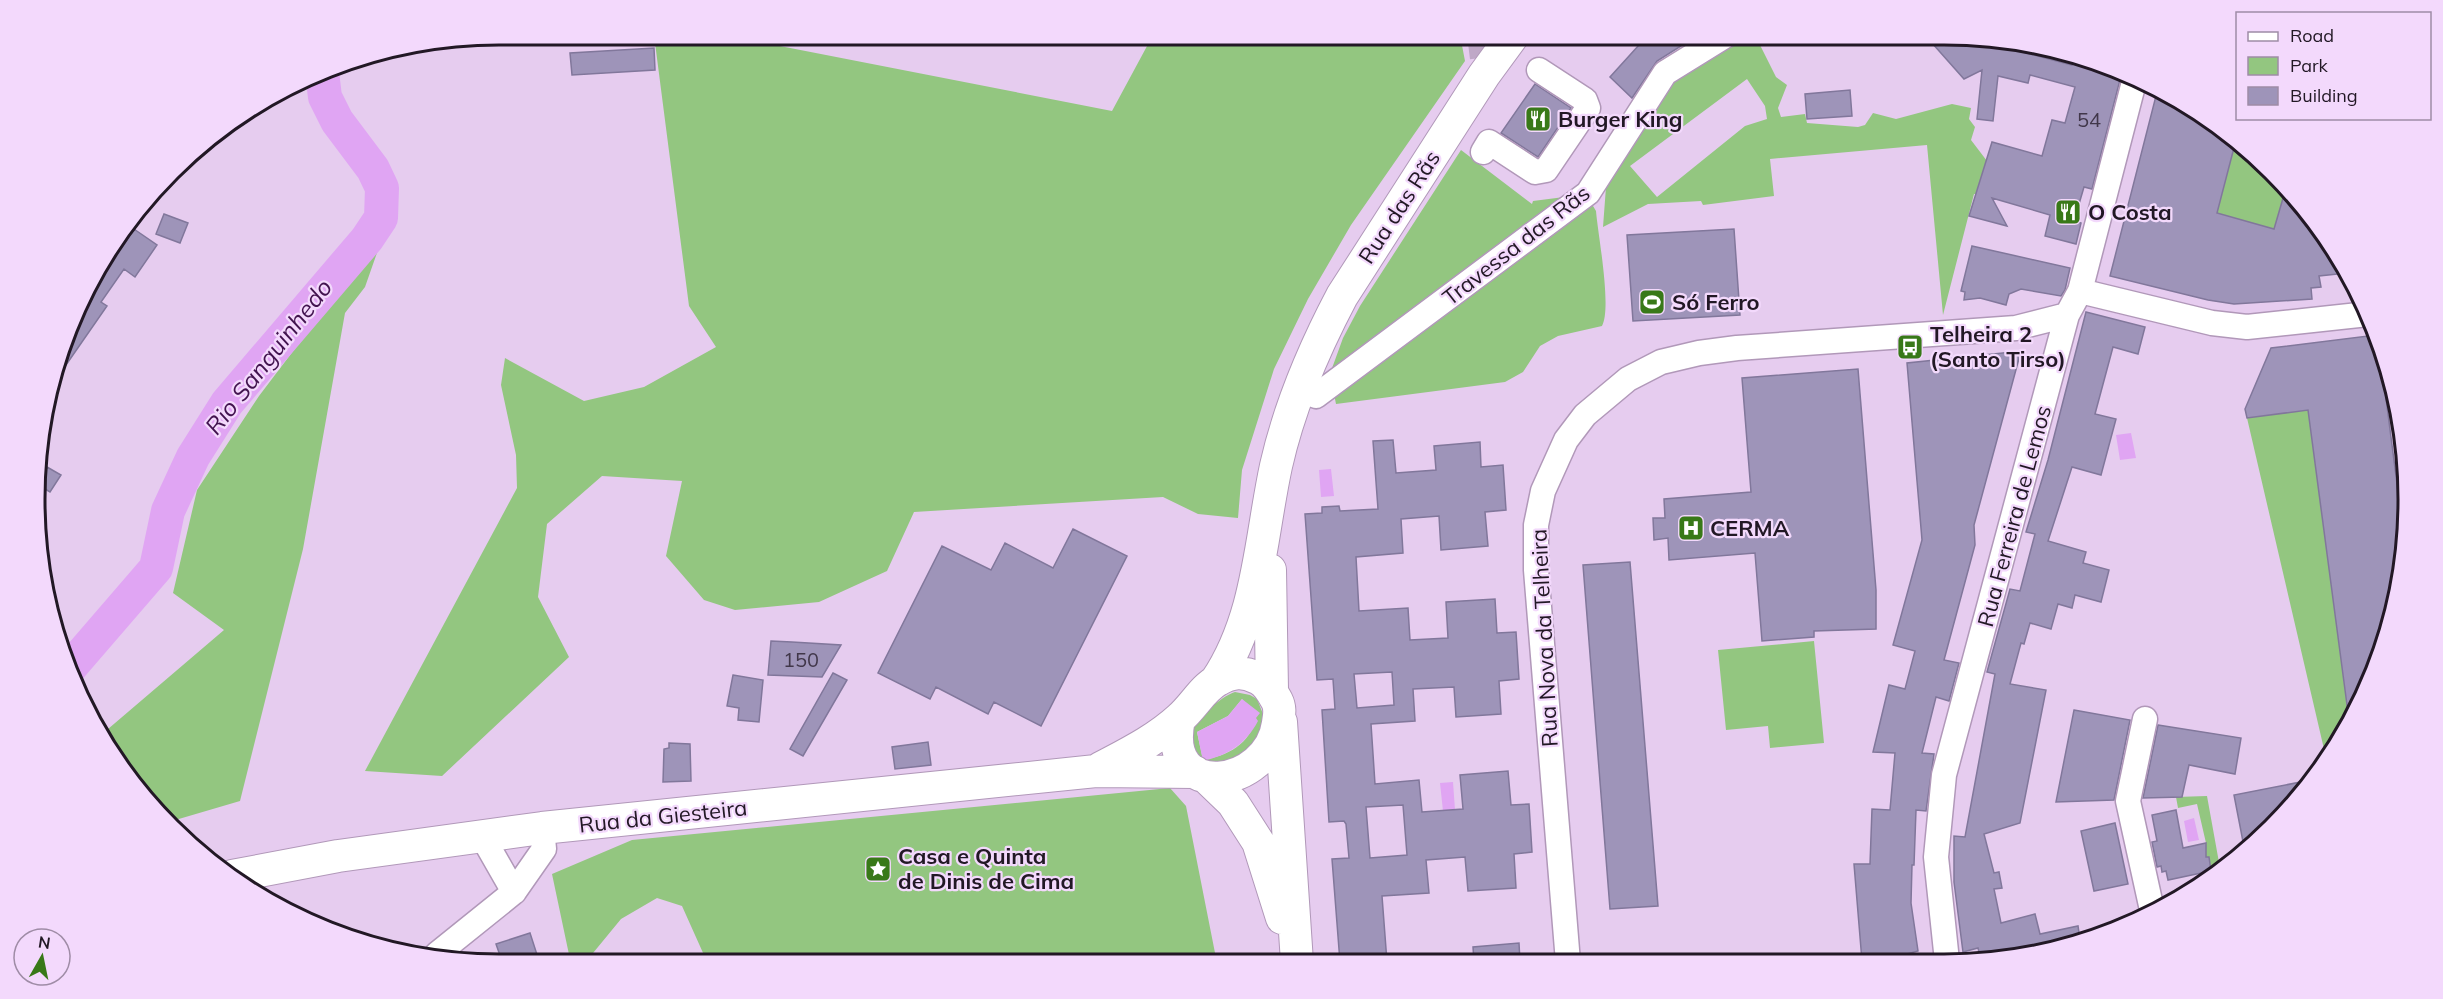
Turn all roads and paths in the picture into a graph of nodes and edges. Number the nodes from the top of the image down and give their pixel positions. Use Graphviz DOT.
graph roads {
  1 [pos="1506,45"];
  2 [pos="1710,45"];
  3 [pos="1539,70"];
  4 [pos="2133,87"];
  5 [pos="1483,152"];
  6 [pos="2080,291"];
  7 [pos="2067,315"];
  8 [pos="2358,315"];
  9 [pos="2016,328"];
  10 [pos="2052,370"];
  11 [pos="1300,389"];
  12 [pos="1268,515"];
  13 [pos="1216,681"];
  14 [pos="1276,700"];
  15 [pos="1179,719"];
  16 [pos="2145,719"];
  17 [pos="1096,771"];
  18 [pos="1201,775"];
  19 [pos="542,828"];
  20 [pos="482,836"];
  21 [pos="243,874"];
  22 [pos="514,892"];
  23 [pos="2151,904"];
  24 [pos="442,950"];
  25 [pos="1289,954"];
  26 [pos="1296,954"];
  27 [pos="1567,954"];
  28 [pos="1946,954"];
  1 -- 11 [label="main road, Rua das Rãs"];
  2 -- 11 [label="street, Travessa das Rãs"];
  3 -- 5 [label="street"];
  4 -- 6 [label="street, Rua Ferreira de Lemos"];
  6 -- 7 [label="street, Rua Ferreira de Lemos"];
  6 -- 8 [label="street"];
  7 -- 9 [label="street, Rua Nova da Telheira"];
  7 -- 10 [label="street, Rua Ferreira de Lemos"];
  9 -- 10 [label="street"];
  9 -- 27 [label="street, Rua Nova da Telheira"];
  10 -- 28 [label="street, Rua Ferreira de Lemos"];
  11 -- 12 [label="main road, Rua das Rãs"];
  12 -- 13 [label="main road"];
  12 -- 14 [label="main road"];
  13 -- 14 [label="main road"];
  13 -- 15 [label="main road"];
  14 -- 18 [label="main road"];
  14 -- 26 [label="main road"];
  15 -- 17 [label="main road"];
  15 -- 18 [label="main road"];
  16 -- 23 [label="street"];
  17 -- 18 [label="main road, Rua da Giesteira"];
  17 -- 19 [label="main road, Rua da Giesteira"];
  18 -- 25 [label="main road"];
  19 -- 20 [label="main road, Rua da Giesteira"];
  19 -- 22 [label="street"];
  20 -- 21 [label="main road, Rua da Giesteira"];
  20 -- 22 [label="street"];
  22 -- 24 [label="street"];
}
